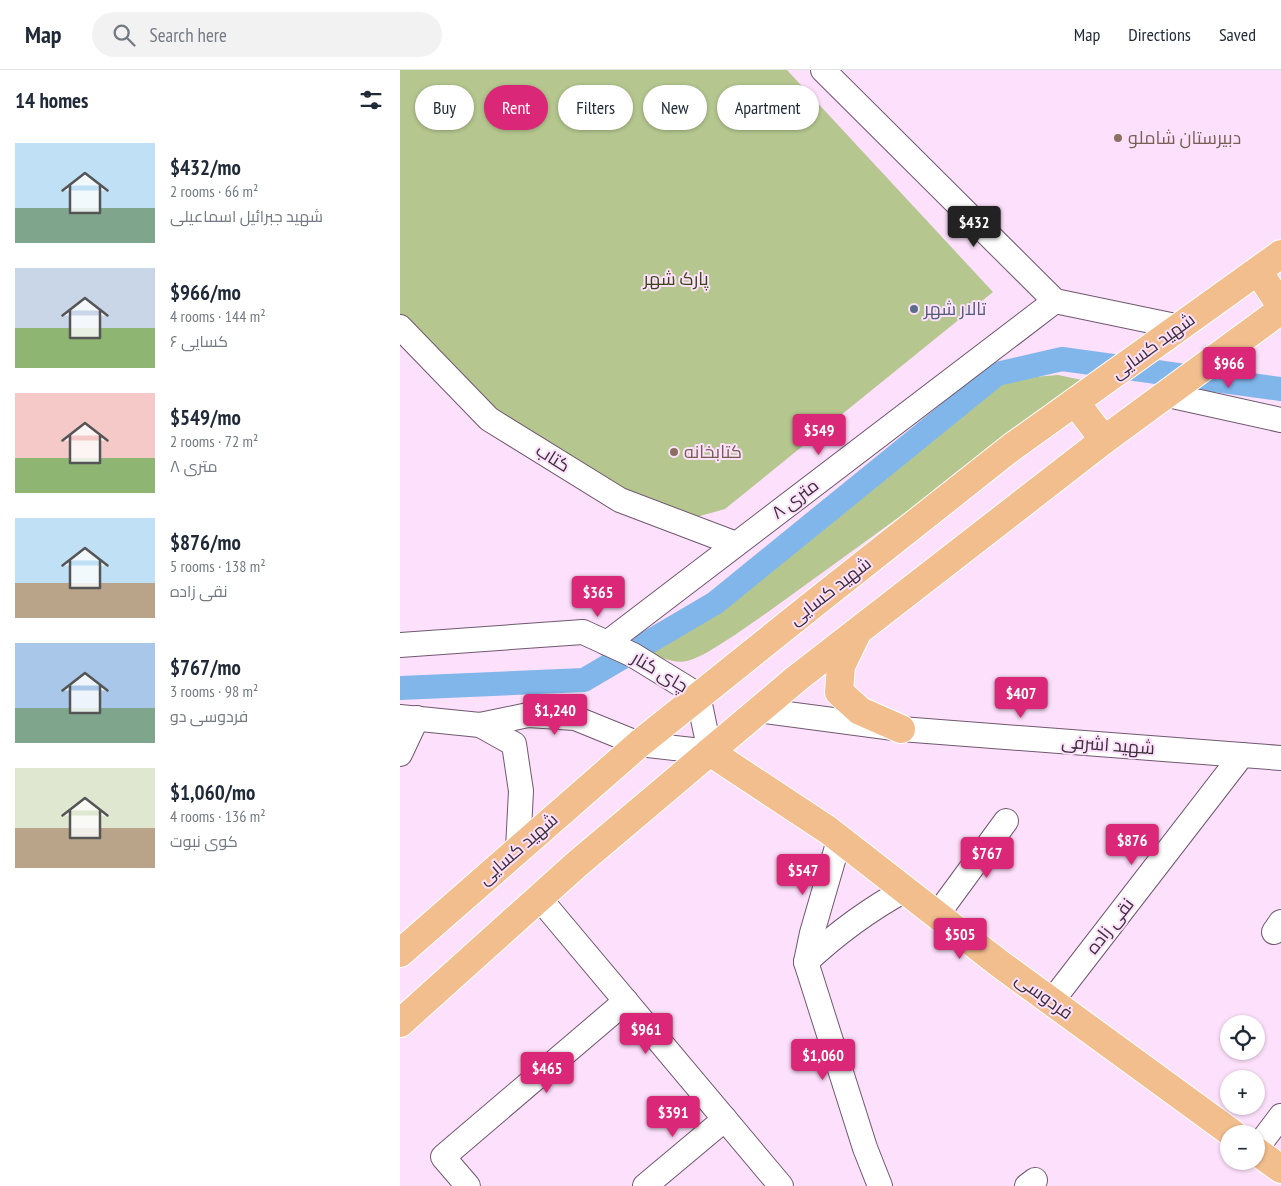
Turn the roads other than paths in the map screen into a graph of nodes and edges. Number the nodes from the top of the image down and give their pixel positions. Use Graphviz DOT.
graph roads {
  1 [pos="823,70"];
  2 [pos="1281,254"];
  3 [pos="1258,271"];
  4 [pos="1055,301"];
  5 [pos="1281,306"];
  6 [pos="1281,310"];
  7 [pos="400,327"];
  8 [pos="1180,327"];
  9 [pos="1168,395"];
  10 [pos="1075,402"];
  11 [pos="1281,420"];
  12 [pos="1104,440"];
  13 [pos="736,544"];
  14 [pos="858,630"];
  15 [pos="607,643"];
  16 [pos="400,645"];
  17 [pos="698,696"];
  18 [pos="757,710"];
  19 [pos="408,718"];
  20 [pos="480,725"];
  21 [pos="901,729"];
  22 [pos="639,744"];
  23 [pos="710,752"];
  24 [pos="400,754"];
  25 [pos="1242,755"];
  26 [pos="1281,758"];
  27 [pos="1006,821"];
  28 [pos="839,840"];
  29 [pos="518,849"];
  30 [pos="905,890"];
  31 [pos="540,899"];
  32 [pos="937,915"];
  33 [pos="400,954"];
  34 [pos="806,962"];
  35 [pos="626,1001"];
  36 [pos="1052,1001"];
  37 [pos="400,1023"];
  38 [pos="1281,1116"];
  39 [pos="725,1119"];
  40 [pos="1221,1125"];
  41 [pos="1265,1138"];
  42 [pos="1265,1156"];
  43 [pos="1281,1168"];
  44 [pos="468,1186"];
  45 [pos="645,1186"];
  46 [pos="781,1186"];
  47 [pos="880,1186"];
  1 -- 4 [label="street"];
  2 -- 3 [label="main road, شهید کسایی"];
  3 -- 5 [label="main road"];
  3 -- 8 [label="main road, شهید کسایی"];
  4 -- 8 [label="street"];
  4 -- 13 [label="street, ۸ متری"];
  6 -- 9 [label="main road"];
  7 -- 13 [label="street, کتاب"];
  8 -- 10 [label="main road, شهید کسایی"];
  9 -- 11 [label="street"];
  9 -- 12 [label="main road"];
  10 -- 12 [label="main road"];
  10 -- 17 [label="main road, شهید کسایی"];
  12 -- 14 [label="main road"];
  13 -- 15 [label="street, ۸ متری"];
  14 -- 18 [label="main road"];
  14 -- 21 [label="main road"];
  15 -- 16 [label="street, چای کنار"];
  15 -- 17 [label="street, چای کنار"];
  17 -- 22 [label="main road, شهید کسایی"];
  17 -- 23 [label="street, چای کنار"];
  18 -- 21 [label="street, شهید اشرفی"];
  18 -- 23 [label="main road"];
  19 -- 20 [label="street"];
  19 -- 24 [label="street"];
  20 -- 22 [label="street"];
  20 -- 29 [label="street"];
  21 -- 25 [label="street, شهید اشرفی"];
  22 -- 23 [label="street"];
  22 -- 29 [label="main road, شهید کسایی"];
  23 -- 28 [label="main road, فردوسی"];
  23 -- 31 [label="main road"];
  25 -- 26 [label="street, شهید اشرفی"];
  25 -- 36 [label="street, نقی زاده"];
  27 -- 32 [label="street"];
  28 -- 30 [label="main road, فردوسی"];
  28 -- 34 [label="street"];
  29 -- 33 [label="main road, شهید کسایی"];
  30 -- 32 [label="main road, فردوسی"];
  30 -- 34 [label="street"];
  31 -- 35 [label="street"];
  31 -- 37 [label="main road"];
  32 -- 36 [label="main road, فردوسی"];
  34 -- 47 [label="street"];
  35 -- 39 [label="street"];
  35 -- 44 [label="street"];
  36 -- 40 [label="main road, فردوسی"];
  38 -- 41 [label="street"];
  39 -- 45 [label="street"];
  39 -- 46 [label="street"];
  42 -- 43 [label="main road"];
}
